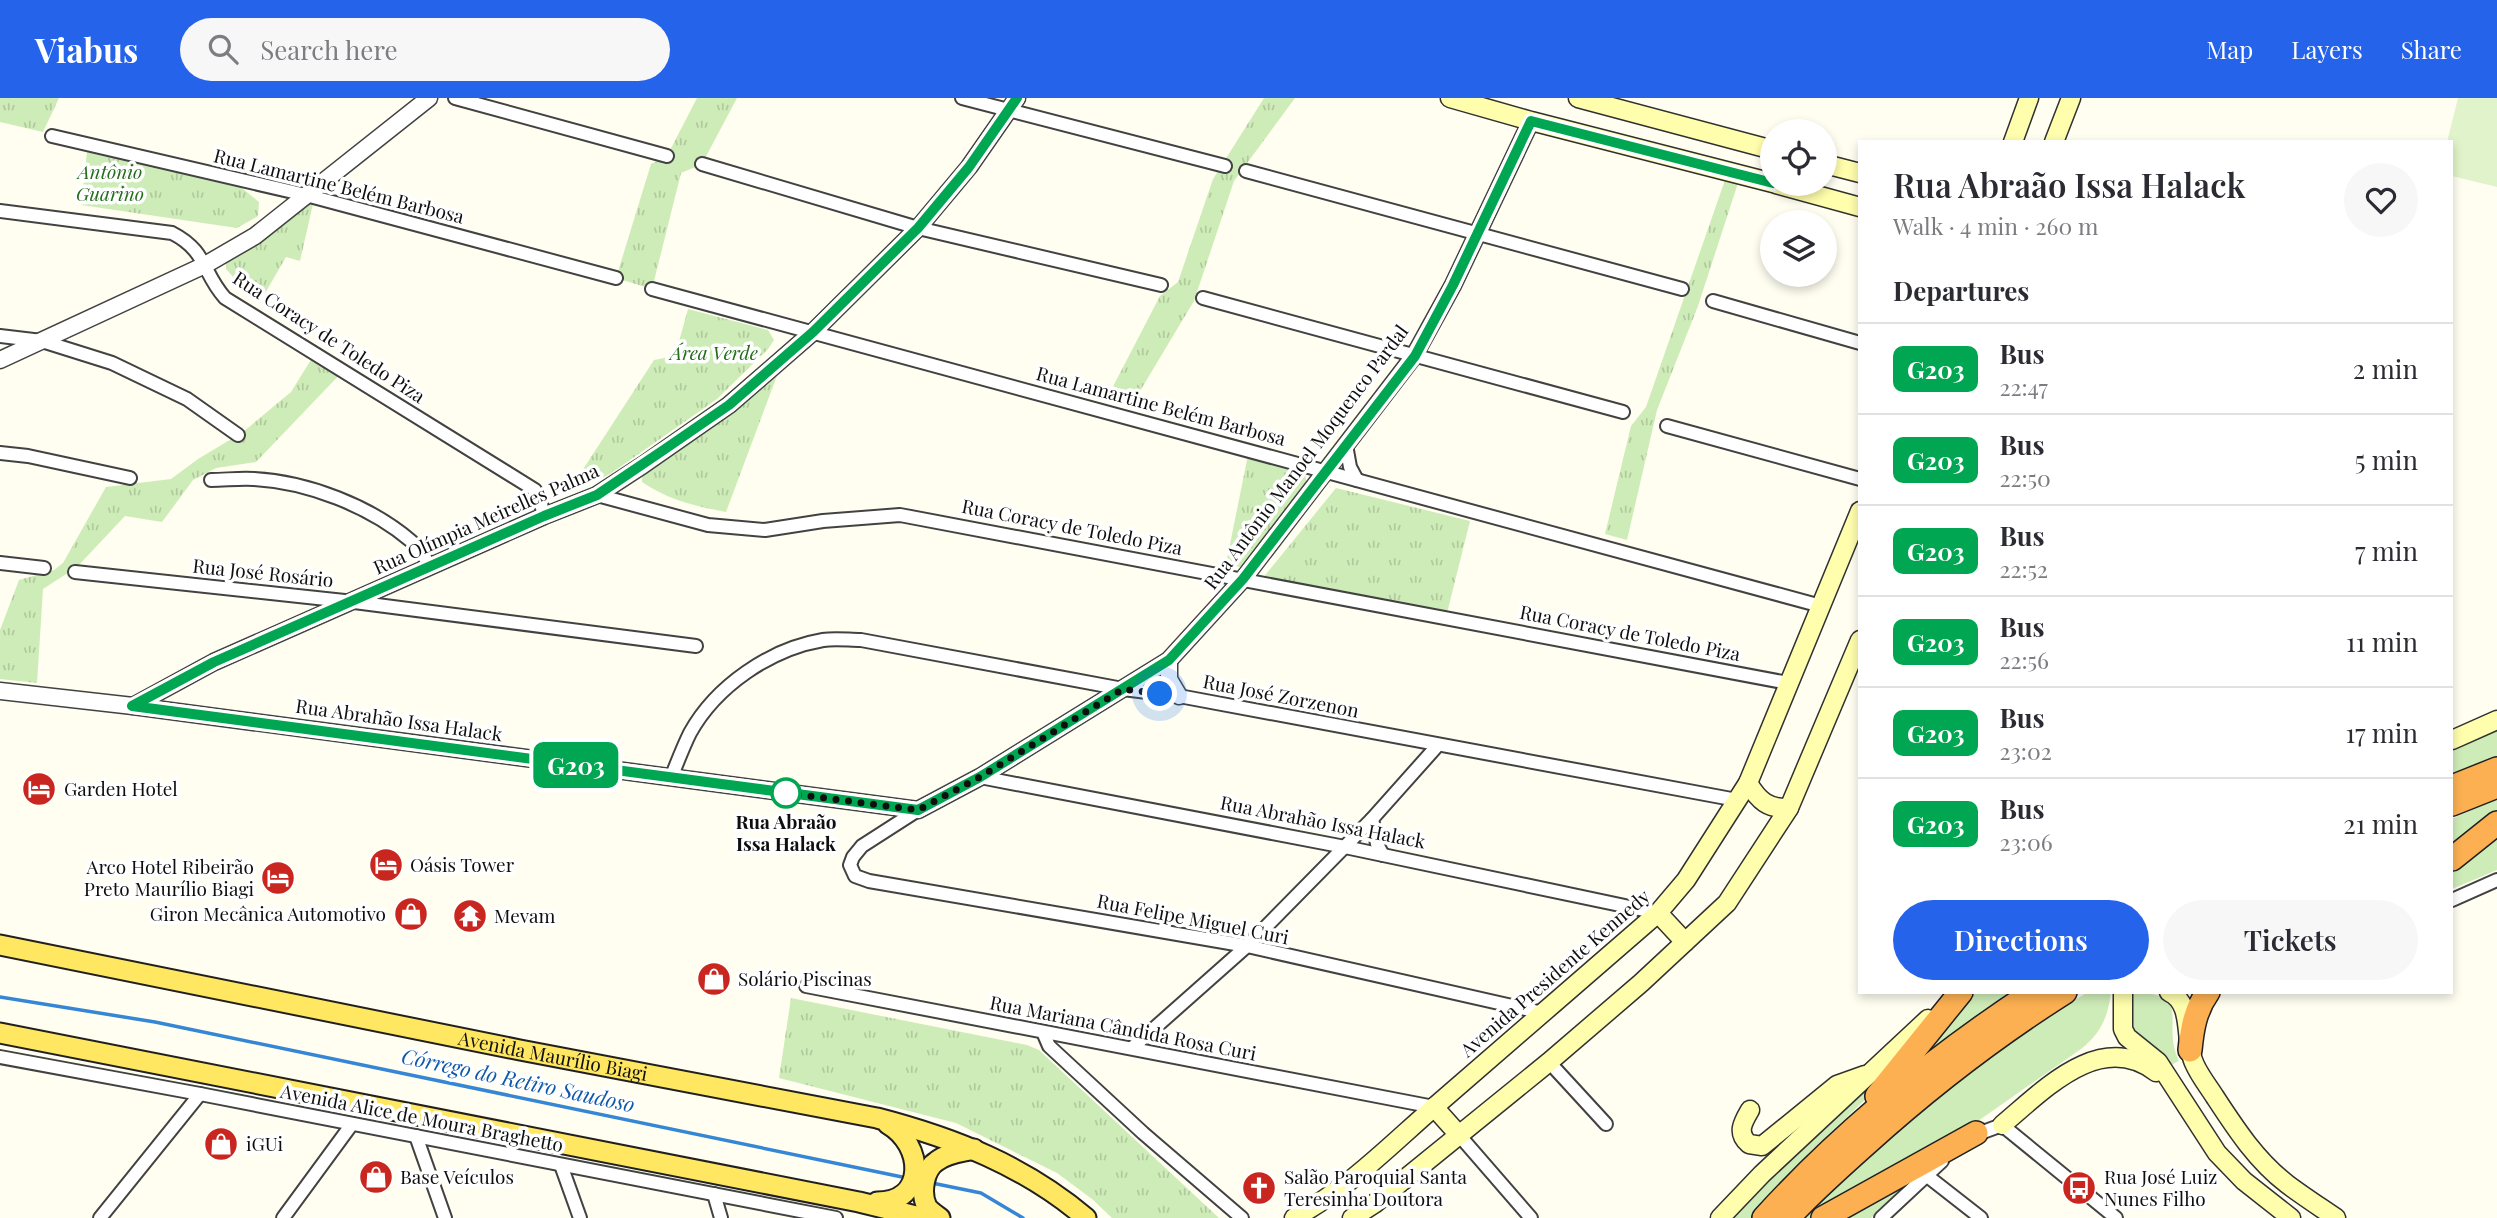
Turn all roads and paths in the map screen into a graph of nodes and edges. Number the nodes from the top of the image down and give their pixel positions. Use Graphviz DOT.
graph roads {
  1 [pos="429,98"];
  2 [pos="455,98"];
  3 [pos="962,98"];
  4 [pos="1450,98"];
  5 [pos="1578,98"];
  6 [pos="2029,98"];
  7 [pos="2071,98"];
  8 [pos="1013,104"];
  9 [pos="1531,121"];
  10 [pos="52,136"];
  11 [pos="2014,140"];
  12 [pos="2055,140"];
  13 [pos="1741,141"];
  14 [pos="1760,146"];
  15 [pos="667,156"];
  16 [pos="702,164"];
  17 [pos="1225,166"];
  18 [pos="1837,167"];
  19 [pos="1728,170"];
  20 [pos="1246,171"];
  21 [pos="1858,172"];
  22 [pos="1760,179"];
  23 [pos="306,195"];
  24 [pos="1821,196"];
  25 [pos="1858,206"];
  26 [pos="0,211"];
  27 [pos="918,228"];
  28 [pos="1477,234"];
  29 [pos="205,265"];
  30 [pos="616,278"];
  31 [pos="1161,285"];
  32 [pos="652,289"];
  33 [pos="1682,289"];
  34 [pos="1203,298"];
  35 [pos="1713,301"];
  36 [pos="813,332"];
  37 [pos="0,335"];
  38 [pos="42,341"];
  39 [pos="1858,342"];
  40 [pos="1415,356"];
  41 [pos="0,360"];
  42 [pos="1623,412"];
  43 [pos="1667,426"];
  44 [pos="238,435"];
  45 [pos="1346,445"];
  46 [pos="0,453"];
  47 [pos="1325,471"];
  48 [pos="130,478"];
  49 [pos="1858,478"];
  50 [pos="211,480"];
  51 [pos="1357,480"];
  52 [pos="597,495"];
  53 [pos="544,516"];
  54 [pos="1856,532"];
  55 [pos="0,563"];
  56 [pos="431,566"];
  57 [pos="44,568"];
  58 [pos="75,572"];
  59 [pos="1243,579"];
  60 [pos="354,602"];
  61 [pos="1821,606"];
  62 [pos="1858,645"];
  63 [pos="696,646"];
  64 [pos="1169,660"];
  65 [pos="1788,683"];
  66 [pos="1123,689"];
  67 [pos="0,691"];
  68 [pos="1179,696"];
  69 [pos="132,706"];
  70 [pos="2497,720"];
  71 [pos="2453,740"];
  72 [pos="1438,745"];
  73 [pos="2497,769"];
  74 [pos="980,777"];
  75 [pos="671,778"];
  76 [pos="1748,783"];
  77 [pos="2497,786"];
  78 [pos="2453,787"];
  79 [pos="1737,800"];
  80 [pos="2453,804"];
  81 [pos="1789,808"];
  82 [pos="918,810"];
  83 [pos="1372,819"];
  84 [pos="2497,824"];
  85 [pos="1345,847"];
  86 [pos="1383,855"];
  87 [pos="853,857"];
  88 [pos="2453,858"];
  89 [pos="2497,880"];
  90 [pos="2453,900"];
  91 [pos="1658,913"];
  92 [pos="1685,942"];
  93 [pos="0,945"];
  94 [pos="1247,946"];
  95 [pos="806,986"];
  96 [pos="1956,994"];
  97 [pos="1956,994"];
  98 [pos="2031,994"];
  99 [pos="2062,994"];
  100 [pos="2123,994"];
  101 [pos="2172,994"];
  102 [pos="2207,994"];
  103 [pos="1543,1013"];
  104 [pos="1043,1032"];
  105 [pos="0,1033"];
  106 [pos="1132,1048"];
  107 [pos="2190,1050"];
  108 [pos="0,1057"];
  109 [pos="1549,1062"];
  110 [pos="1874,1071"];
  111 [pos="2177,1090"];
  112 [pos="200,1094"];
  113 [pos="1434,1107"];
  114 [pos="1750,1110"];
  115 [pos="877,1118"];
  116 [pos="352,1124"];
  117 [pos="1606,1124"];
  118 [pos="2002,1125"];
  119 [pos="1976,1133"];
  120 [pos="1459,1135"];
  121 [pos="416,1136"];
  122 [pos="974,1149"];
  123 [pos="1379,1159"];
  124 [pos="924,1161"];
  125 [pos="561,1165"];
  126 [pos="1926,1175"];
  127 [pos="1398,1184"];
  128 [pos="916,1192"];
  129 [pos="714,1194"];
  130 [pos="859,1202"];
  131 [pos="1776,1214"];
  132 [pos="290,1215"];
  133 [pos="100,1218"];
  134 [pos="445,1218"];
  135 [pos="580,1218"];
  136 [pos="721,1218"];
  137 [pos="836,1218"];
  138 [pos="924,1218"];
  139 [pos="940,1218"];
  140 [pos="1086,1218"];
  141 [pos="1242,1218"];
  142 [pos="1294,1218"];
  143 [pos="1352,1218"];
  144 [pos="1531,1218"];
  145 [pos="1720,1218"];
  146 [pos="1822,1218"];
  147 [pos="1881,1218"];
  148 [pos="1981,1218"];
  149 [pos="2116,1218"];
  150 [pos="2291,1218"];
  151 [pos="2336,1218"];
  1 -- 23 [label="street"];
  2 -- 15 [label="street"];
  3 -- 8 [label="street"];
  4 -- 9 [label="main road"];
  5 -- 13 [label="main road"];
  6 -- 11 [label="main road"];
  7 -- 12 [label="main road"];
  8 -- 17 [label="street"];
  8 -- 27 [label="street, Rua Olímpia Meirelles Palma"];
  9 -- 19 [label="main road"];
  9 -- 28 [label="street, Rua Antônio Manoel Moquenco Pardal"];
  10 -- 23 [label="street, Rua Lamartine Belém Barbosa"];
  13 -- 14 [label="main road"];
  13 -- 19 [label="main road"];
  16 -- 27 [label="street"];
  18 -- 21 [label="main road"];
  19 -- 22 [label="main road"];
  20 -- 28 [label="street"];
  23 -- 29 [label="street"];
  23 -- 30 [label="street, Rua Lamartine Belém Barbosa"];
  24 -- 25 [label="main road"];
  26 -- 29 [label="street, Rua Coracy de Toledo Piza"];
  27 -- 31 [label="street"];
  27 -- 36 [label="street, Rua Olímpia Meirelles Palma"];
  28 -- 33 [label="street"];
  28 -- 40 [label="street, Rua Antônio Manoel Moquenco Pardal"];
  29 -- 38 [label="street"];
  29 -- 53 [label="street, Rua Coracy de Toledo Piza"];
  32 -- 36 [label="street, Rua Lamartine Belém Barbosa"];
  34 -- 40 [label="street"];
  35 -- 39 [label="street"];
  36 -- 47 [label="street, Rua Lamartine Belém Barbosa"];
  36 -- 52 [label="street, Rua Olímpia Meirelles Palma"];
  37 -- 38 [label="street"];
  38 -- 41 [label="street"];
  38 -- 44 [label="street"];
  40 -- 42 [label="street"];
  40 -- 45 [label="street, Rua Antônio Manoel Moquenco Pardal"];
  43 -- 49 [label="street"];
  45 -- 47 [label="street, Rua Antônio Manoel Moquenco Pardal"];
  45 -- 51 [label="street"];
  46 -- 48 [label="street"];
  47 -- 51 [label="street, Rua Lamartine Belém Barbosa"];
  47 -- 59 [label="street, Rua Antônio Manoel Moquenco Pardal"];
  50 -- 56 [label="street"];
  51 -- 61 [label="street, Rua Lamartine Belém Barbosa"];
  52 -- 53 [label="street, Rua Olímpia Meirelles Palma"];
  52 -- 59 [label="street, Rua Coracy de Toledo Piza"];
  53 -- 56 [label="street, Rua Olímpia Meirelles Palma"];
  54 -- 61 [label="main road, Avenida Presidente Kennedy"];
  55 -- 57 [label="street"];
  56 -- 60 [label="street, Rua Olímpia Meirelles Palma"];
  58 -- 60 [label="street, Rua José Rosário"];
  59 -- 64 [label="street, Rua Antônio Manoel Moquenco Pardal"];
  59 -- 65 [label="street, Rua Coracy de Toledo Piza"];
  60 -- 63 [label="street, Rua José Rosário"];
  60 -- 69 [label="street, Rua Olímpia Meirelles Palma"];
  61 -- 65 [label="main road, Avenida Presidente Kennedy"];
  62 -- 81 [label="main road"];
  64 -- 66 [label="street, Rua Antônio Manoel Moquenco Pardal"];
  64 -- 68 [label="street"];
  65 -- 76 [label="main road, Avenida Presidente Kennedy"];
  66 -- 68 [label="street, Rua José Zorzenon"];
  66 -- 74 [label="street, Rua Antônio Manoel Moquenco Pardal"];
  66 -- 75 [label="street, Rua José Zorzenon"];
  67 -- 69 [label="street, Rua Abrahão Issa Halack"];
  68 -- 72 [label="street, Rua José Zorzenon"];
  69 -- 75 [label="street, Rua Abrahão Issa Halack"];
  70 -- 71 [label="main road"];
  72 -- 79 [label="street, Rua José Zorzenon"];
  72 -- 83 [label="street"];
  73 -- 78 [label="highway"];
  74 -- 82 [label="street, Rua Antônio Manoel Moquenco Pardal"];
  74 -- 85 [label="street, Rua Abrahão Issa Halack"];
  75 -- 82 [label="street, Rua Abrahão Issa Halack"];
  76 -- 79 [label="main road, Avenida Presidente Kennedy"];
  76 -- 81 [label="main road"];
  77 -- 80 [label="highway"];
  79 -- 91 [label="main road, Avenida Presidente Kennedy"];
  81 -- 92 [label="main road"];
  82 -- 87 [label="street, Rua Antônio Manoel Moquenco Pardal"];
  83 -- 85 [label="street"];
  83 -- 86 [label="street"];
  84 -- 88 [label="highway"];
  85 -- 86 [label="street, Rua Abrahão Issa Halack"];
  85 -- 94 [label="street"];
  86 -- 91 [label="street, Rua Abrahão Issa Halack"];
  87 -- 94 [label="street, Rua Felipe Miguel Curi"];
  89 -- 90 [label="street"];
  91 -- 92 [label="main road"];
  91 -- 103 [label="main road, Avenida Presidente Kennedy"];
  92 -- 109 [label="main road"];
  93 -- 115 [label="main road, Avenida Maurílio Biagi"];
  94 -- 103 [label="street, Rua Felipe Miguel Curi"];
  94 -- 106 [label="street"];
  95 -- 104 [label="street, Rua Mariana Cândida Rosa Curi"];
  96 -- 110 [label="main road"];
  97 -- 131 [label="highway"];
  98 -- 131 [label="highway"];
  99 -- 131 [label="highway"];
  100 -- 111 [label="main road"];
  101 -- 107 [label="main road"];
  102 -- 107 [label="highway"];
  103 -- 113 [label="main road, Avenida Presidente Kennedy"];
  104 -- 106 [label="street, Rua Mariana Cândida Rosa Curi"];
  104 -- 141 [label="street"];
  105 -- 130 [label="main road"];
  106 -- 113 [label="street, Rua Mariana Cândida Rosa Curi"];
  107 -- 151 [label="main road"];
  108 -- 112 [label="street, Avenida Alice de Moura Braghetto"];
  109 -- 117 [label="street"];
  109 -- 120 [label="main road"];
  110 -- 114 [label="main road"];
  110 -- 145 [label="main road"];
  111 -- 118 [label="main road"];
  111 -- 150 [label="main road"];
  112 -- 116 [label="street, Avenida Alice de Moura Braghetto"];
  112 -- 133 [label="street"];
  113 -- 120 [label="main road"];
  113 -- 123 [label="main road, Avenida Presidente Kennedy"];
  115 -- 122 [label="main road, Avenida Maurílio Biagi"];
  115 -- 124 [label="main road"];
  116 -- 121 [label="street, Avenida Alice de Moura Braghetto"];
  116 -- 132 [label="street"];
  118 -- 119 [label="street"];
  118 -- 149 [label="street"];
  119 -- 126 [label="street"];
  119 -- 146 [label="highway"];
  120 -- 127 [label="main road"];
  120 -- 144 [label="street"];
  121 -- 125 [label="street, Avenida Alice de Moura Braghetto"];
  121 -- 134 [label="street"];
  122 -- 124 [label="main road"];
  122 -- 140 [label="main road, Avenida Maurílio Biagi"];
  123 -- 127 [label="main road"];
  123 -- 142 [label="main road, Avenida Presidente Kennedy"];
  124 -- 128 [label="main road"];
  125 -- 129 [label="street, Avenida Alice de Moura Braghetto"];
  125 -- 135 [label="street"];
  126 -- 147 [label="street"];
  126 -- 148 [label="street"];
  127 -- 143 [label="main road"];
  128 -- 130 [label="main road"];
  128 -- 139 [label="main road"];
  129 -- 136 [label="street"];
  129 -- 137 [label="street, Avenida Alice de Moura Braghetto"];
  130 -- 138 [label="main road"];
}
